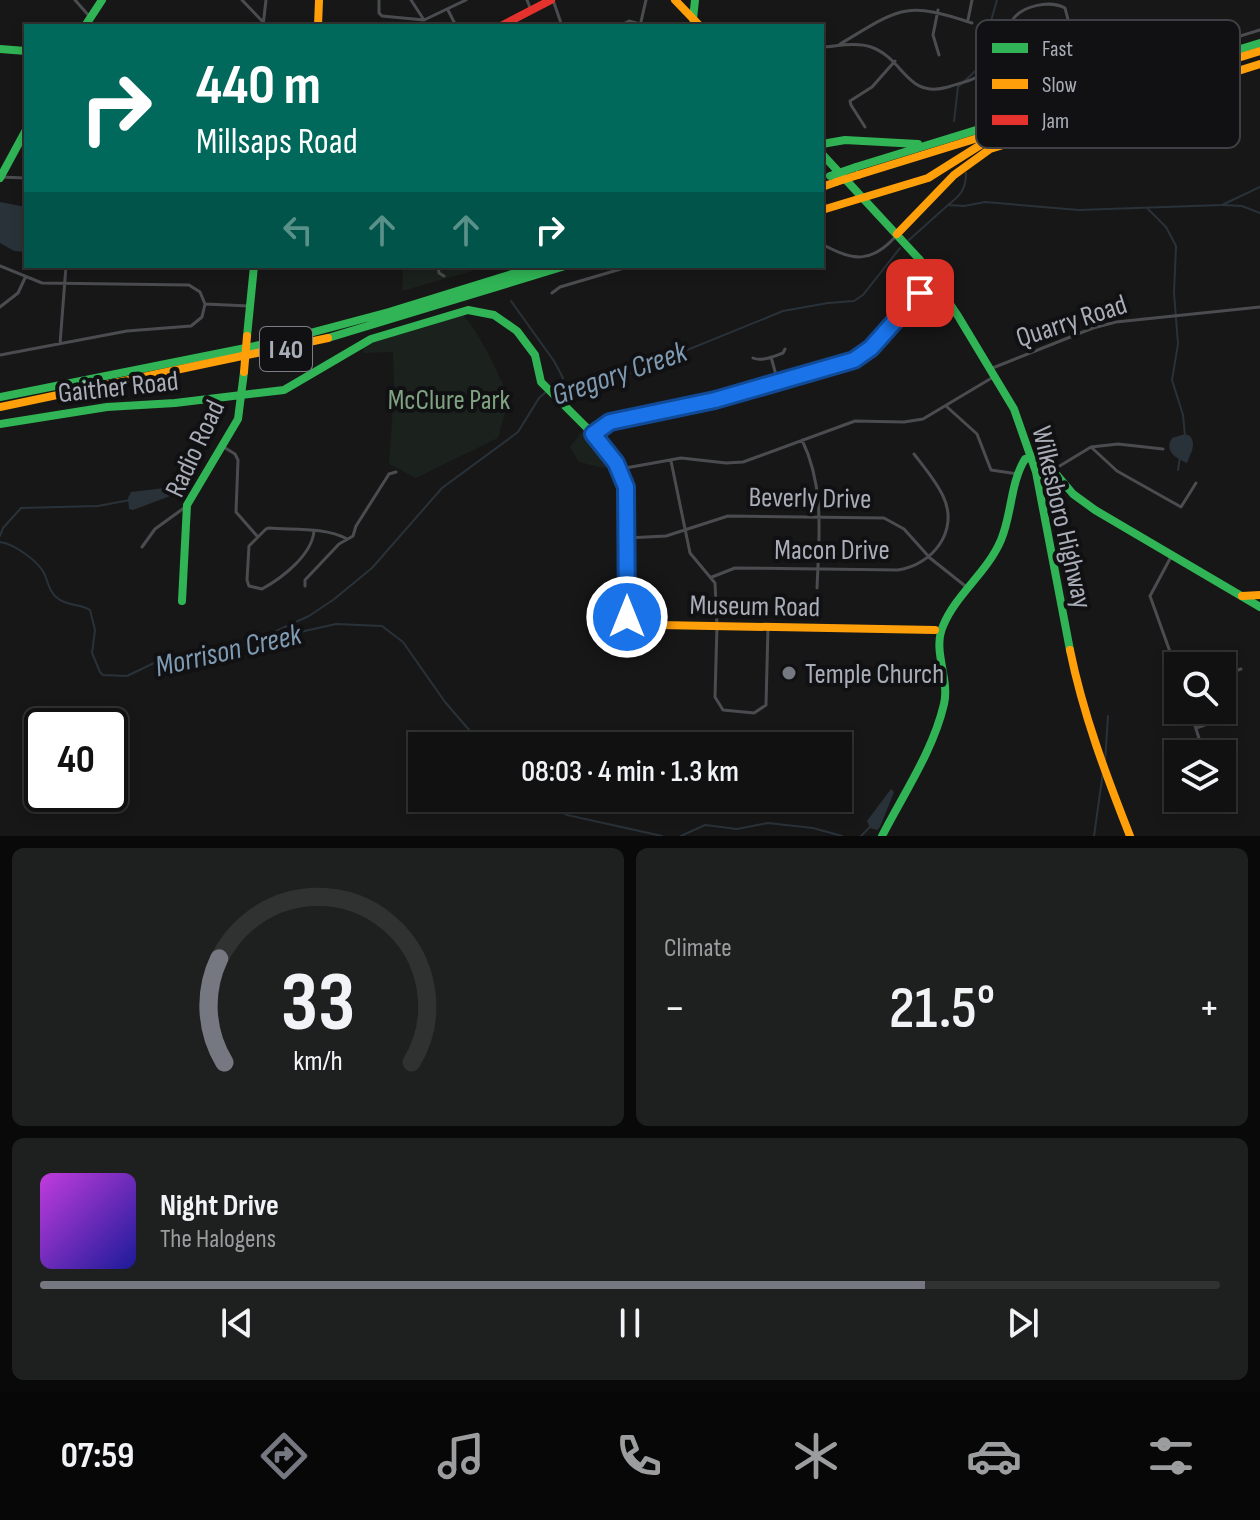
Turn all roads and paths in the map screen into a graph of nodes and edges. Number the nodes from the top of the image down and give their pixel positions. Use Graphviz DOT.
graph roads {
  1 [pos="75,0"];
  2 [pos="102,0"];
  3 [pos="242,0"];
  4 [pos="266,0"];
  5 [pos="319,0"];
  6 [pos="379,0"];
  7 [pos="411,0"];
  8 [pos="466,0"];
  9 [pos="527,0"];
  10 [pos="552,0"];
  11 [pos="646,0"];
  12 [pos="675,0"];
  13 [pos="695,0"];
  14 [pos="972,0"];
  15 [pos="448,10"];
  16 [pos="531,10"];
  17 [pos="938,10"];
  18 [pos="424,20"];
  19 [pos="1013,20"];
  20 [pos="1070,20"];
  21 [pos="87,22"];
  22 [pos="263,24"];
  23 [pos="318,24"];
  24 [pos="455,24"];
  25 [pos="505,24"];
  26 [pos="561,24"];
  27 [pos="640,24"];
  28 [pos="695,24"];
  29 [pos="1260,30"];
  30 [pos="1240,36"];
  31 [pos="1260,43"];
  32 [pos="837,46"];
  33 [pos="824,47"];
  34 [pos="0,49"];
  35 [pos="1240,49"];
  36 [pos="24,51"];
  37 [pos="1260,51"];
  38 [pos="939,55"];
  39 [pos="1240,57"];
  40 [pos="895,61"];
  41 [pos="1260,64"];
  42 [pos="1240,70"];
  43 [pos="976,77"];
  44 [pos="865,127"];
  45 [pos="976,130"];
  46 [pos="24,134"];
  47 [pos="976,138"];
  48 [pos="945,140"];
  49 [pos="824,144"];
  50 [pos="976,148"];
  51 [pos="993,148"];
  52 [pos="824,156"];
  53 [pos="857,171"];
  54 [pos="0,177"];
  55 [pos="24,178"];
  56 [pos="829,179"];
  57 [pos="864,199"];
  58 [pos="824,209"];
  59 [pos="897,234"];
  60 [pos="824,245"];
  61 [pos="0,266"];
  62 [pos="66,268"];
  63 [pos="254,268"];
  64 [pos="438,268"];
  65 [pos="532,268"];
  66 [pos="558,268"];
  67 [pos="624,268"];
  68 [pos="444,276"];
  69 [pos="25,278"];
  70 [pos="934,279"];
  71 [pos="65,283"];
  72 [pos="552,293"];
  73 [pos="205,304"];
  74 [pos="251,306"];
  75 [pos="0,307"];
  76 [pos="1260,307"];
  77 [pos="60,344"];
  78 [pos="785,349"];
  79 [pos="0,355"];
  80 [pos="771,357"];
  81 [pos="753,358"];
  82 [pos="992,372"];
  83 [pos="778,382"];
  84 [pos="0,394"];
  85 [pos="241,396"];
  86 [pos="946,406"];
  87 [pos="0,409"];
  88 [pos="0,424"];
  89 [pos="593,434"];
  90 [pos="802,440"];
  91 [pos="222,446"];
  92 [pos="1091,447"];
  93 [pos="1163,449"];
  94 [pos="914,454"];
  95 [pos="1031,457"];
  96 [pos="671,459"];
  97 [pos="620,469"];
  98 [pos="1053,470"];
  99 [pos="396,472"];
  100 [pos="1018,474"];
  101 [pos="1196,483"];
  102 [pos="187,505"];
  103 [pos="819,516"];
  104 [pos="314,531"];
  105 [pos="686,531"];
  106 [pos="257,536"];
  107 [pos="627,538"];
  108 [pos="347,539"];
  109 [pos="142,547"];
  110 [pos="1172,555"];
  111 [pos="930,558"];
  112 [pos="818,569"];
  113 [pos="712,577"];
  114 [pos="305,586"];
  115 [pos="817,588"];
  116 [pos="969,589"];
  117 [pos="1260,595"];
  118 [pos="1242,596"];
  119 [pos="182,601"];
  120 [pos="1260,607"];
  121 [pos="717,626"];
  122 [pos="768,627"];
  123 [pos="938,630"];
  124 [pos="1170,652"];
  125 [pos="1241,669"];
  126 [pos="1236,671"];
  127 [pos="1195,724"];
  128 [pos="1208,724"];
  129 [pos="1196,728"];
  130 [pos="1200,740"];
  131 [pos="882,836"];
  132 [pos="1130,836"];
  1 -- 21 [label="street"];
  2 -- 21 [label="main road"];
  3 -- 22 [label="street"];
  4 -- 22 [label="street"];
  5 -- 23 [label="main road"];
  6 -- 18 [label="street"];
  7 -- 18 [label="street"];
  8 -- 15 [label="street"];
  9 -- 16 [label="street"];
  10 -- 16 [label="main road"];
  10 -- 26 [label="street"];
  11 -- 27 [label="street"];
  12 -- 28 [label="main road"];
  13 -- 28 [label="main road"];
  14 -- 17 [label="street"];
  15 -- 18 [label="street"];
  15 -- 24 [label="street"];
  16 -- 25 [label="main road"];
  17 -- 32 [label="street"];
  17 -- 38 [label="street"];
  19 -- 20 [label="street"];
  29 -- 30 [label="street"];
  31 -- 35 [label="main road"];
  32 -- 33 [label="street"];
  32 -- 40 [label="street"];
  34 -- 36 [label="main road"];
  37 -- 39 [label="main road"];
  40 -- 43 [label="street"];
  40 -- 44 [label="street"];
  41 -- 42 [label="main road"];
  45 -- 48 [label="main road"];
  46 -- 54 [label="main road"];
  47 -- 53 [label="main road"];
  48 -- 49 [label="main road"];
  48 -- 53 [label="main road"];
  50 -- 57 [label="main road"];
  51 -- 59 [label="main road"];
  52 -- 57 [label="main road, Wilkesboro Highway"];
  53 -- 56 [label="main road, bridge"];
  54 -- 55 [label="street"];
  57 -- 58 [label="main road"];
  57 -- 59 [label="main road, Wilkesboro Highway"];
  59 -- 60 [label="street"];
  59 -- 70 [label="main road, Wilkesboro Highway"];
  61 -- 69 [label="street"];
  62 -- 71 [label="street"];
  63 -- 74 [label="main road, Radio Road"];
  64 -- 68 [label="street"];
  65 -- 84 [label="main road, I 40"];
  66 -- 87 [label="main road, I 40"];
  67 -- 72 [label="street"];
  69 -- 71 [label="street"];
  69 -- 75 [label="street"];
  70 -- 82 [label="main road, Wilkesboro Highway"];
  70 -- 83 [label="main road"];
  71 -- 73 [label="street"];
  71 -- 77 [label="street"];
  73 -- 74 [label="street"];
  73 -- 77 [label="street"];
  74 -- 85 [label="main road, Radio Road, bridge"];
  76 -- 82 [label="street, Quarry Road"];
  77 -- 79 [label="street"];
  78 -- 80 [label="street"];
  80 -- 81 [label="street"];
  80 -- 83 [label="street"];
  82 -- 86 [label="street, Quarry Road"];
  82 -- 95 [label="main road, Wilkesboro Highway"];
  83 -- 89 [label="main road"];
  85 -- 88 [label="main road, Gaither Road"];
  85 -- 89 [label="main road, Museum Road"];
  85 -- 91 [label="main road, Radio Road"];
  86 -- 90 [label="street, Quarry Road"];
  86 -- 100 [label="street"];
  89 -- 97 [label="main road, Museum Road"];
  90 -- 96 [label="street, Quarry Road"];
  90 -- 103 [label="street"];
  91 -- 102 [label="main road, Radio Road"];
  91 -- 106 [label="street"];
  92 -- 93 [label="street"];
  92 -- 98 [label="street"];
  92 -- 101 [label="street"];
  94 -- 111 [label="street, Macon Drive"];
  95 -- 98 [label="main road"];
  95 -- 100 [label="main road"];
  95 -- 132 [label="main road, Wilkesboro Highway"];
  96 -- 97 [label="street, Quarry Road"];
  96 -- 105 [label="street"];
  97 -- 107 [label="main road, Museum Road"];
  98 -- 110 [label="main road"];
  99 -- 108 [label="street"];
  100 -- 116 [label="main road"];
  102 -- 109 [label="street"];
  102 -- 119 [label="main road, Radio Road"];
  103 -- 105 [label="street, Beverly Drive"];
  103 -- 111 [label="street, Beverly Drive"];
  103 -- 112 [label="street"];
  104 -- 106 [label="street"];
  104 -- 106 [label="street"];
  104 -- 108 [label="street"];
  105 -- 107 [label="street, Beverly Drive"];
  105 -- 113 [label="street"];
  107 -- 121 [label="main road, Museum Road"];
  108 -- 114 [label="street"];
  110 -- 118 [label="main road"];
  110 -- 124 [label="street"];
  111 -- 112 [label="street, Macon Drive"];
  111 -- 116 [label="street, Beverly Drive"];
  112 -- 113 [label="street, Macon Drive"];
  112 -- 115 [label="street"];
  113 -- 121 [label="street"];
  116 -- 123 [label="main road"];
  117 -- 118 [label="main road"];
  118 -- 120 [label="main road"];
  121 -- 122 [label="main road, Museum Road"];
  121 -- 122 [label="street"];
  122 -- 123 [label="main road, Museum Road"];
  123 -- 131 [label="main road"];
  125 -- 126 [label="street"];
  127 -- 129 [label="street"];
  128 -- 129 [label="street"];
  129 -- 130 [label="street"];
}
